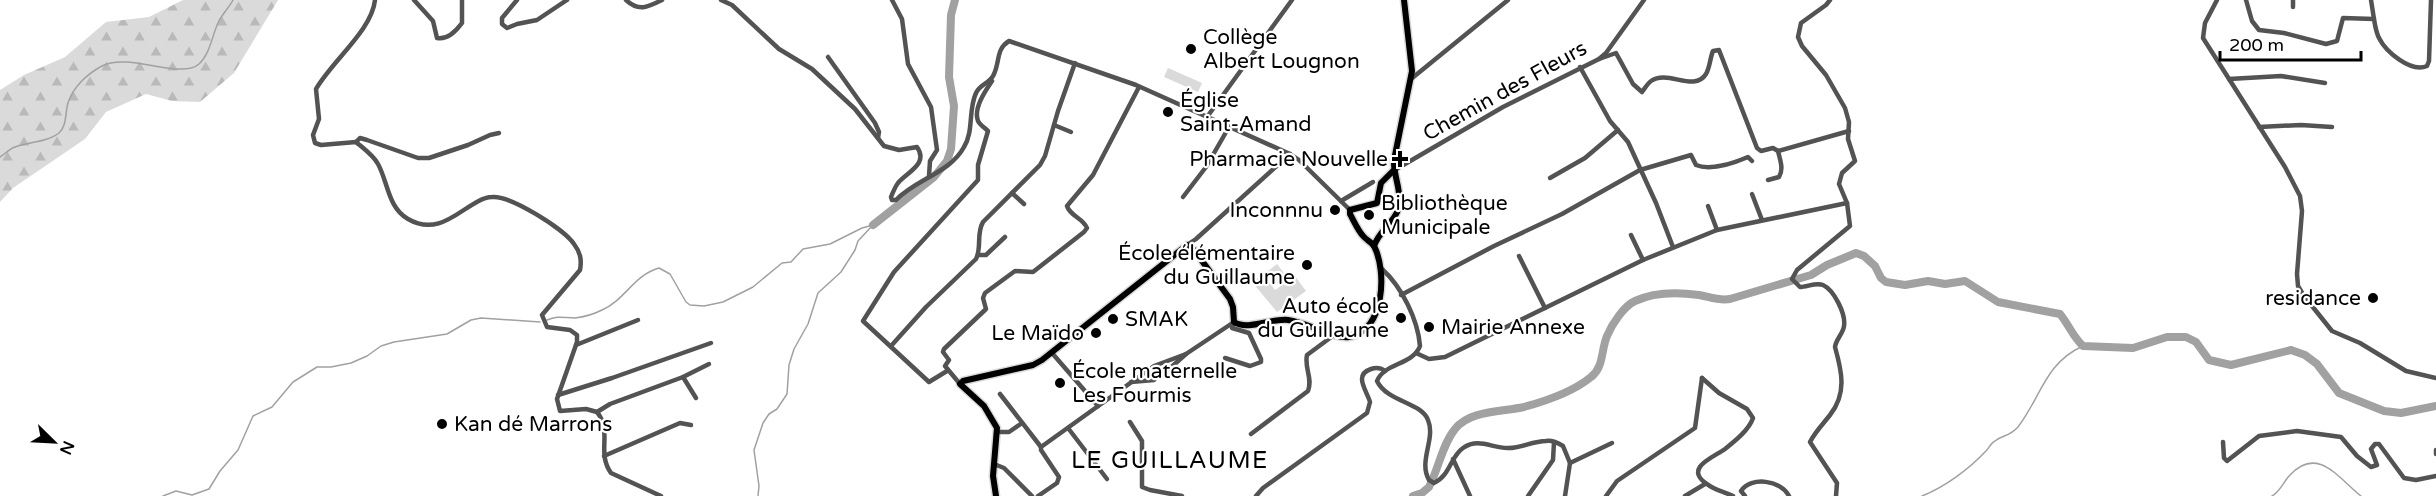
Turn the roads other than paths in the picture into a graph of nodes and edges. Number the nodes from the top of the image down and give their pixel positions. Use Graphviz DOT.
graph roads {
  1 [pos="375,0"];
  2 [pos="414,0"];
  3 [pos="462,0"];
  4 [pos="517,0"];
  5 [pos="567,0"];
  6 [pos="626,0"];
  7 [pos="662,0"];
  8 [pos="721,0"];
  9 [pos="892,0"];
  10 [pos="1292,0"];
  11 [pos="1404,0"];
  12 [pos="1508,0"];
  13 [pos="1644,0"];
  14 [pos="1830,0"];
  15 [pos="2217,0"];
  16 [pos="2246,0"];
  17 [pos="2293,0"];
  18 [pos="2371,0"];
  19 [pos="2431,0"];
  20 [pos="2293,7"];
  21 [pos="2374,19"];
  22 [pos="828,57"];
  23 [pos="1599,59"];
  24 [pos="1076,63"];
  25 [pos="1580,68"];
  26 [pos="995,73"];
  27 [pos="1411,78"];
  28 [pos="2229,79"];
  29 [pos="2325,83"];
  30 [pos="1139,87"];
  31 [pos="1207,117"];
  32 [pos="1054,124"];
  33 [pos="1228,127"];
  34 [pos="2259,127"];
  35 [pos="2332,127"];
  36 [pos="1618,130"];
  37 [pos="1849,130"];
  38 [pos="1071,132"];
  39 [pos="499,134"];
  40 [pos="878,138"];
  41 [pos="356,142"];
  42 [pos="1778,151"];
  43 [pos="1290,154"];
  44 [pos="1752,161"];
  45 [pos="1640,170"];
  46 [pos="1393,171"];
  47 [pos="931,175"];
  48 [pos="1550,178"];
  49 [pos="1768,180"];
  50 [pos="1373,182"];
  51 [pos="1012,193"];
  52 [pos="1752,194"];
  53 [pos="1183,197"];
  54 [pos="1341,201"];
  55 [pos="1847,203"];
  56 [pos="1024,204"];
  57 [pos="1708,206"];
  58 [pos="1350,210"];
  59 [pos="1762,220"];
  60 [pos="1717,230"];
  61 [pos="1631,235"];
  62 [pos="1005,237"];
  63 [pos="1187,245"];
  64 [pos="1374,246"];
  65 [pos="1673,247"];
  66 [pos="978,255"];
  67 [pos="1519,256"];
  68 [pos="1643,260"];
  69 [pos="1382,269"];
  70 [pos="1401,295"];
  71 [pos="1545,308"];
  72 [pos="638,320"];
  73 [pos="1234,322"];
  74 [pos="1334,335"];
  75 [pos="711,343"];
  76 [pos="576,345"];
  77 [pos="891,346"];
  78 [pos="1052,353"];
  79 [pos="1416,353"];
  80 [pos="1186,354"];
  81 [pos="1225,358"];
  82 [pos="709,364"];
  83 [pos="947,371"];
  84 [pos="1385,371"];
  85 [pos="683,376"];
  86 [pos="2436,378"];
  87 [pos="1131,382"];
  88 [pos="960,384"];
  89 [pos="1000,394"];
  90 [pos="558,395"];
  91 [pos="696,398"];
  92 [pos="1098,406"];
  93 [pos="597,412"];
  94 [pos="1130,422"];
  95 [pos="1022,423"];
  96 [pos="691,424"];
  97 [pos="1068,428"];
  98 [pos="998,432"];
  99 [pos="1251,434"];
  100 [pos="1554,442"];
  101 [pos="2223,442"];
  102 [pos="1612,443"];
  103 [pos="1041,447"];
  104 [pos="604,456"];
  105 [pos="1453,459"];
  106 [pos="1570,463"];
  107 [pos="994,464"];
  108 [pos="2436,476"];
  109 [pos="1107,479"];
  110 [pos="1705,484"];
  111 [pos="661,496"];
  112 [pos="996,496"];
  113 [pos="1032,496"];
  114 [pos="1038,496"];
  115 [pos="1182,496"];
  116 [pos="1256,496"];
  117 [pos="1470,496"];
  118 [pos="1528,496"];
  119 [pos="1565,496"];
  120 [pos="1606,496"];
  121 [pos="1686,496"];
  122 [pos="1733,496"];
  123 [pos="1745,496"];
  124 [pos="1789,496"];
  125 [pos="1836,496"];
  1 -- 41 [label="street"];
  2 -- 3 [label="street"];
  4 -- 5 [label="street"];
  6 -- 7 [label="street"];
  8 -- 40 [label="street"];
  9 -- 47 [label="street"];
  10 -- 31 [label="street"];
  11 -- 27 [label="main road"];
  12 -- 27 [label="street"];
  13 -- 23 [label="street, Chemin des Fleurs"];
  14 -- 37 [label="street"];
  15 -- 28 [label="street"];
  16 -- 21 [label="street"];
  17 -- 20 [label="street"];
  18 -- 21 [label="street"];
  19 -- 21 [label="street"];
  22 -- 40 [label="street"];
  23 -- 25 [label="street, Chemin des Fleurs"];
  23 -- 42 [label="street"];
  24 -- 26 [label="street"];
  24 -- 30 [label="street"];
  24 -- 32 [label="street"];
  25 -- 36 [label="street"];
  25 -- 46 [label="street, Chemin des Fleurs"];
  26 -- 47 [label="street"];
  26 -- 77 [label="street"];
  27 -- 46 [label="main road"];
  28 -- 29 [label="street"];
  28 -- 34 [label="street"];
  30 -- 31 [label="street"];
  30 -- 83 [label="street"];
  31 -- 33 [label="street"];
  32 -- 38 [label="street"];
  32 -- 51 [label="street"];
  33 -- 43 [label="street"];
  33 -- 53 [label="street"];
  34 -- 35 [label="street"];
  34 -- 86 [label="street"];
  36 -- 45 [label="street"];
  36 -- 48 [label="street"];
  37 -- 42 [label="street"];
  37 -- 55 [label="street"];
  39 -- 41 [label="street"];
  40 -- 47 [label="street"];
  41 -- 76 [label="street"];
  42 -- 49 [label="street"];
  43 -- 54 [label="street"];
  43 -- 63 [label="street"];
  44 -- 45 [label="street"];
  45 -- 65 [label="street"];
  45 -- 70 [label="street"];
  46 -- 58 [label="main road"];
  46 -- 64 [label="main road"];
  50 -- 54 [label="street"];
  51 -- 56 [label="street"];
  51 -- 66 [label="street"];
  52 -- 59 [label="street"];
  54 -- 58 [label="street"];
  55 -- 59 [label="street"];
  55 -- 125 [label="street"];
  57 -- 60 [label="street"];
  58 -- 64 [label="main road"];
  59 -- 60 [label="street"];
  60 -- 65 [label="street"];
  61 -- 68 [label="street"];
  62 -- 66 [label="street"];
  63 -- 73 [label="main road"];
  63 -- 78 [label="main road"];
  64 -- 69 [label="main road"];
  65 -- 68 [label="street"];
  66 -- 77 [label="street"];
  67 -- 71 [label="street"];
  68 -- 71 [label="street"];
  69 -- 70 [label="street"];
  69 -- 74 [label="main road"];
  70 -- 79 [label="street"];
  71 -- 79 [label="street"];
  72 -- 76 [label="street"];
  73 -- 74 [label="main road"];
  73 -- 80 [label="street"];
  73 -- 81 [label="street"];
  74 -- 99 [label="street"];
  75 -- 90 [label="street"];
  76 -- 90 [label="street"];
  77 -- 83 [label="street"];
  78 -- 88 [label="main road"];
  78 -- 92 [label="street"];
  79 -- 84 [label="street"];
  80 -- 87 [label="street"];
  80 -- 87 [label="street"];
  82 -- 85 [label="street"];
  83 -- 88 [label="street"];
  84 -- 105 [label="street"];
  84 -- 116 [label="street"];
  85 -- 91 [label="street"];
  85 -- 93 [label="street"];
  87 -- 92 [label="street"];
  88 -- 98 [label="main road"];
  89 -- 95 [label="street"];
  90 -- 93 [label="street"];
  92 -- 97 [label="street"];
  93 -- 104 [label="street"];
  94 -- 115 [label="street"];
  95 -- 98 [label="street"];
  95 -- 103 [label="street"];
  96 -- 104 [label="street"];
  97 -- 103 [label="street"];
  97 -- 109 [label="street"];
  98 -- 107 [label="main road"];
  100 -- 105 [label="street"];
  100 -- 106 [label="street"];
  100 -- 118 [label="street"];
  101 -- 108 [label="street"];
  102 -- 106 [label="street"];
  103 -- 114 [label="street"];
  104 -- 111 [label="street"];
  105 -- 117 [label="street"];
  106 -- 119 [label="street"];
  107 -- 112 [label="main road"];
  107 -- 113 [label="street"];
  110 -- 120 [label="street"];
  110 -- 121 [label="street"];
  110 -- 122 [label="street"];
  123 -- 124 [label="street"];
}
